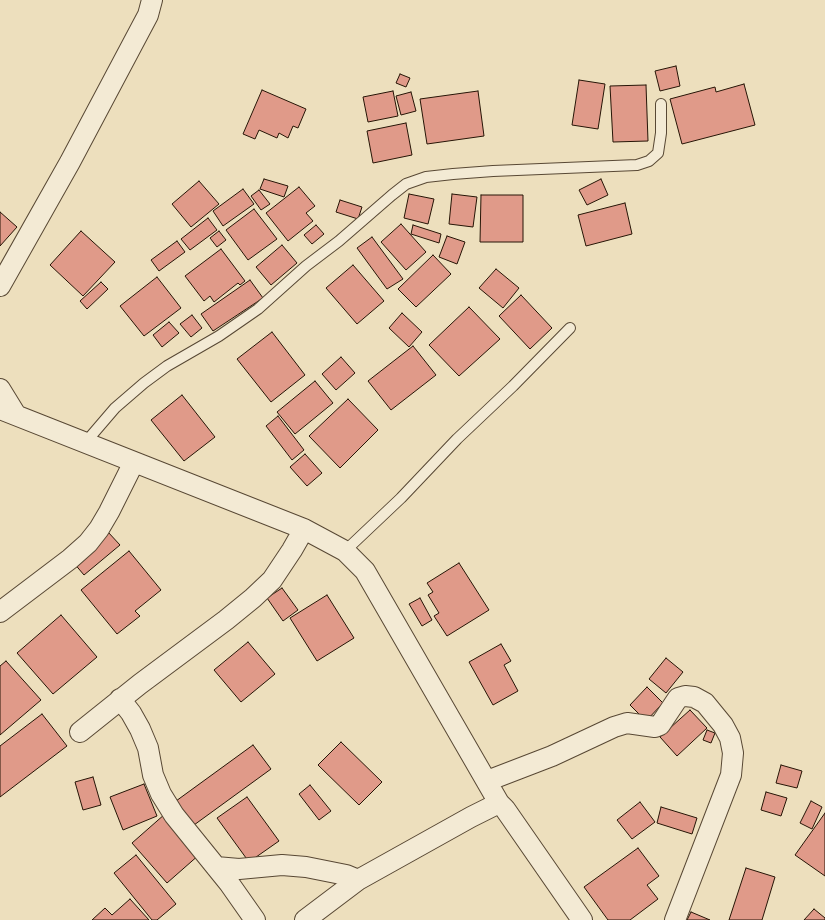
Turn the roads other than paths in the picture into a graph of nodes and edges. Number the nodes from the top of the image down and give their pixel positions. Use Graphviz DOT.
graph roads {
  1 [pos="152,0"];
  2 [pos="661,104"];
  3 [pos="0,286"];
  4 [pos="570,328"];
  5 [pos="0,389"];
  6 [pos="8,412"];
  7 [pos="86,443"];
  8 [pos="134,462"];
  9 [pos="304,528"];
  10 [pos="345,551"];
  11 [pos="0,612"];
  12 [pos="120,699"];
  13 [pos="80,732"];
  14 [pos="487,781"];
  15 [pos="499,803"];
  16 [pos="216,867"];
  17 [pos="358,880"];
  18 [pos="255,920"];
  19 [pos="305,920"];
  20 [pos="582,920"];
  21 [pos="676,920"];
  1 -- 3 [label="street"];
  2 -- 7 [label="lane"];
  4 -- 10 [label="lane"];
  5 -- 6 [label="street"];
  6 -- 7 [label="street"];
  7 -- 8 [label="street"];
  8 -- 9 [label="street"];
  8 -- 11 [label="street"];
  9 -- 10 [label="street"];
  9 -- 12 [label="street"];
  10 -- 14 [label="street"];
  12 -- 13 [label="street"];
  12 -- 16 [label="street"];
  14 -- 15 [label="street"];
  14 -- 21 [label="street"];
  15 -- 17 [label="street"];
  15 -- 20 [label="street"];
  16 -- 17 [label="street"];
  16 -- 18 [label="street"];
  17 -- 19 [label="street"];
}
